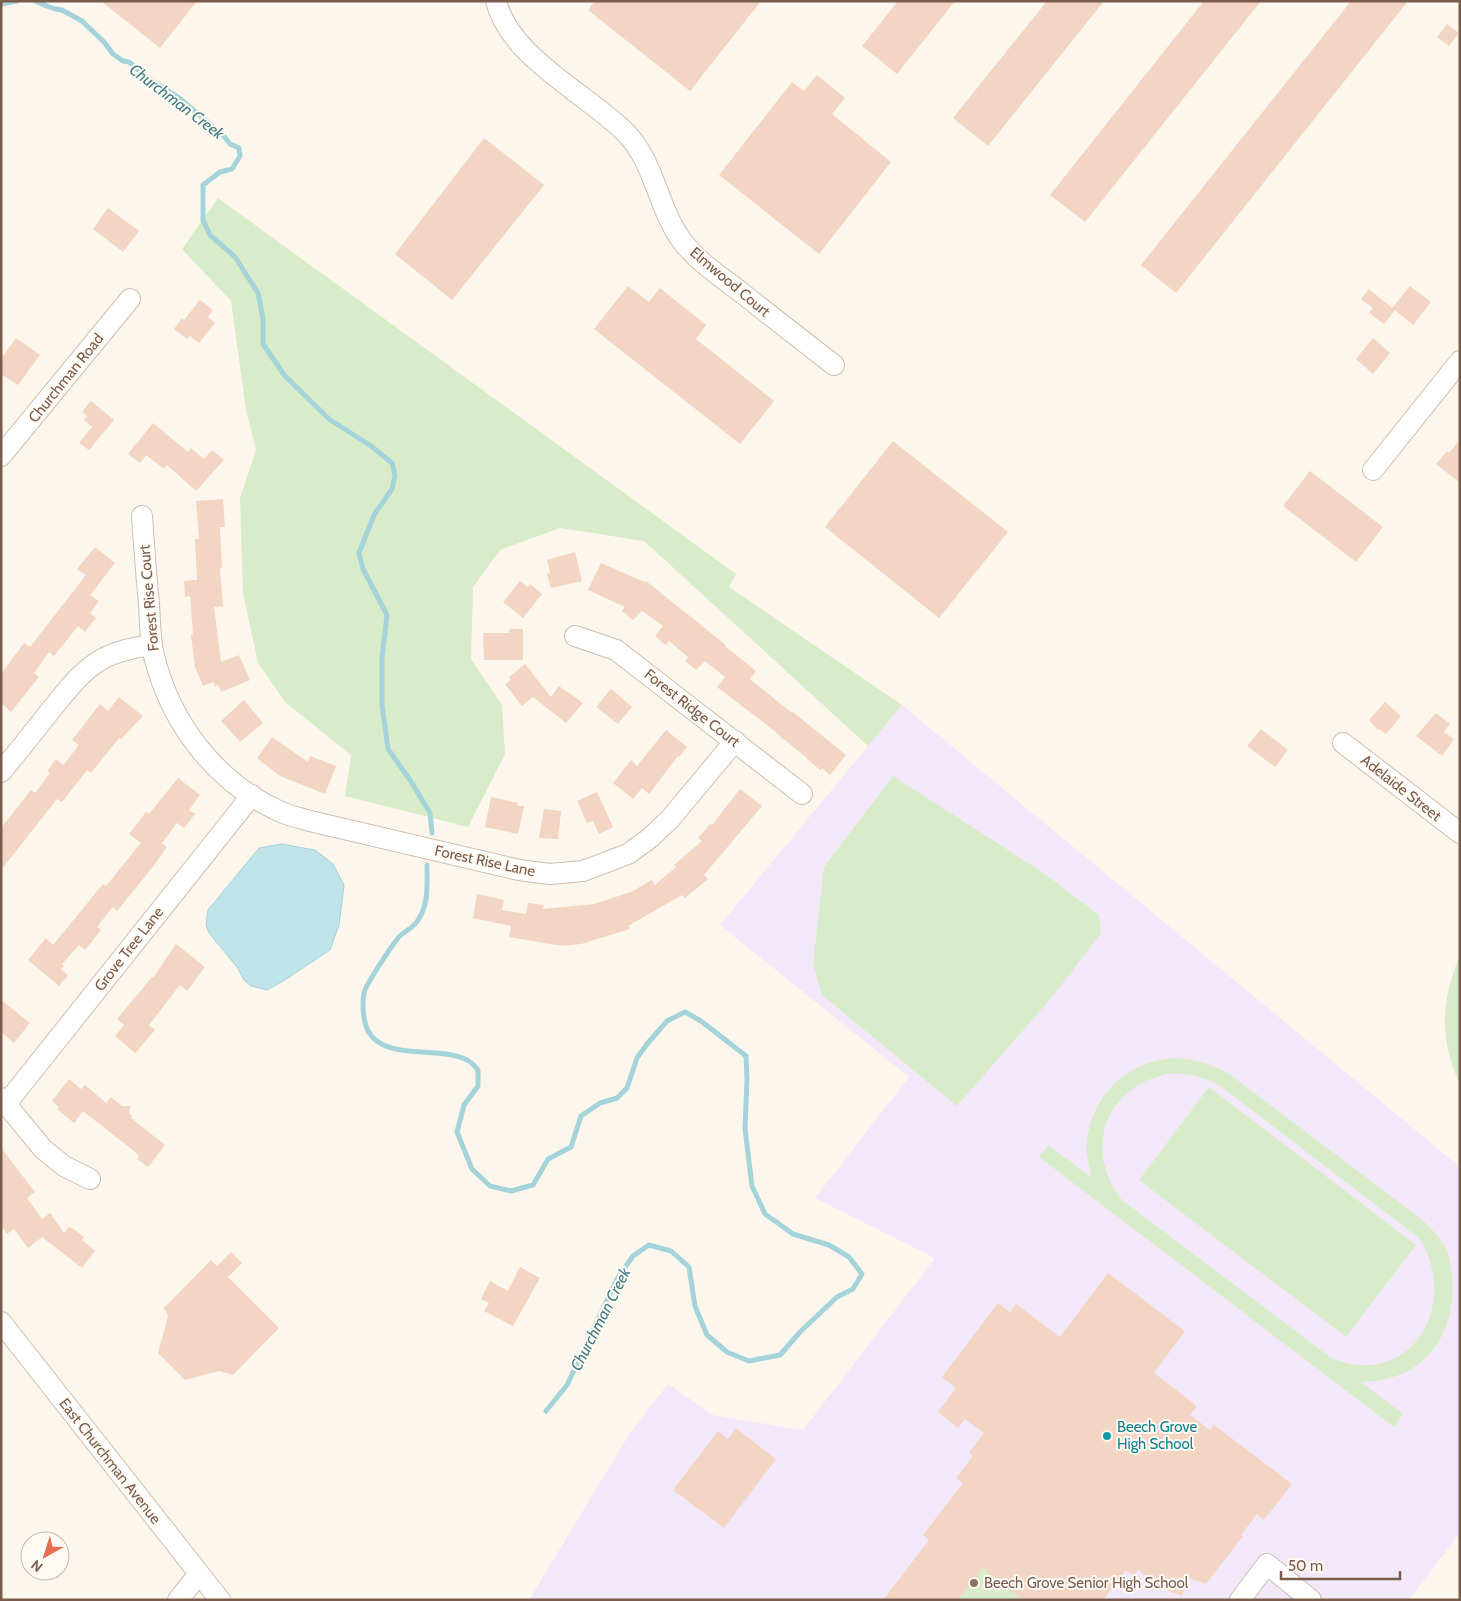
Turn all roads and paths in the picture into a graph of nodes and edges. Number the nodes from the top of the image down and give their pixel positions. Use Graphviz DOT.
graph roads {
  1 [pos="496,1"];
  2 [pos="130,299"];
  3 [pos="1460,361"];
  4 [pos="834,365"];
  5 [pos="1,456"];
  6 [pos="1373,470"];
  7 [pos="142,516"];
  8 [pos="575,636"];
  9 [pos="152,645"];
  10 [pos="735,741"];
  11 [pos="1343,743"];
  12 [pos="1,772"];
  13 [pos="802,794"];
  14 [pos="252,795"];
  15 [pos="1460,833"];
  16 [pos="4,1101"];
  17 [pos="90,1179"];
  18 [pos="1,1322"];
  19 [pos="199,1574"];
  20 [pos="178,1600"];
  21 [pos="220,1600"];
  22 [pos="1240,1600"];
  23 [pos="1312,1600"];
  1 -- 4 [label="street, Elmwood Court"];
  2 -- 5 [label="street, Churchman Road"];
  3 -- 6 [label="street"];
  7 -- 9 [label="street, Forest Rise Court"];
  8 -- 10 [label="street, Forest Ridge Court"];
  9 -- 12 [label="street"];
  9 -- 14 [label="street, Forest Rise Court"];
  10 -- 13 [label="street, Forest Ridge Court"];
  10 -- 14 [label="street, Forest Rise Lane"];
  11 -- 15 [label="street, Adelaide Street"];
  14 -- 16 [label="street, Grove Tree Lane"];
  16 -- 17 [label="street"];
  18 -- 19 [label="street, East Churchman Avenue"];
  19 -- 20 [label="street"];
  19 -- 21 [label="street, East Churchman Avenue"];
  22 -- 23 [label="street"];
}
